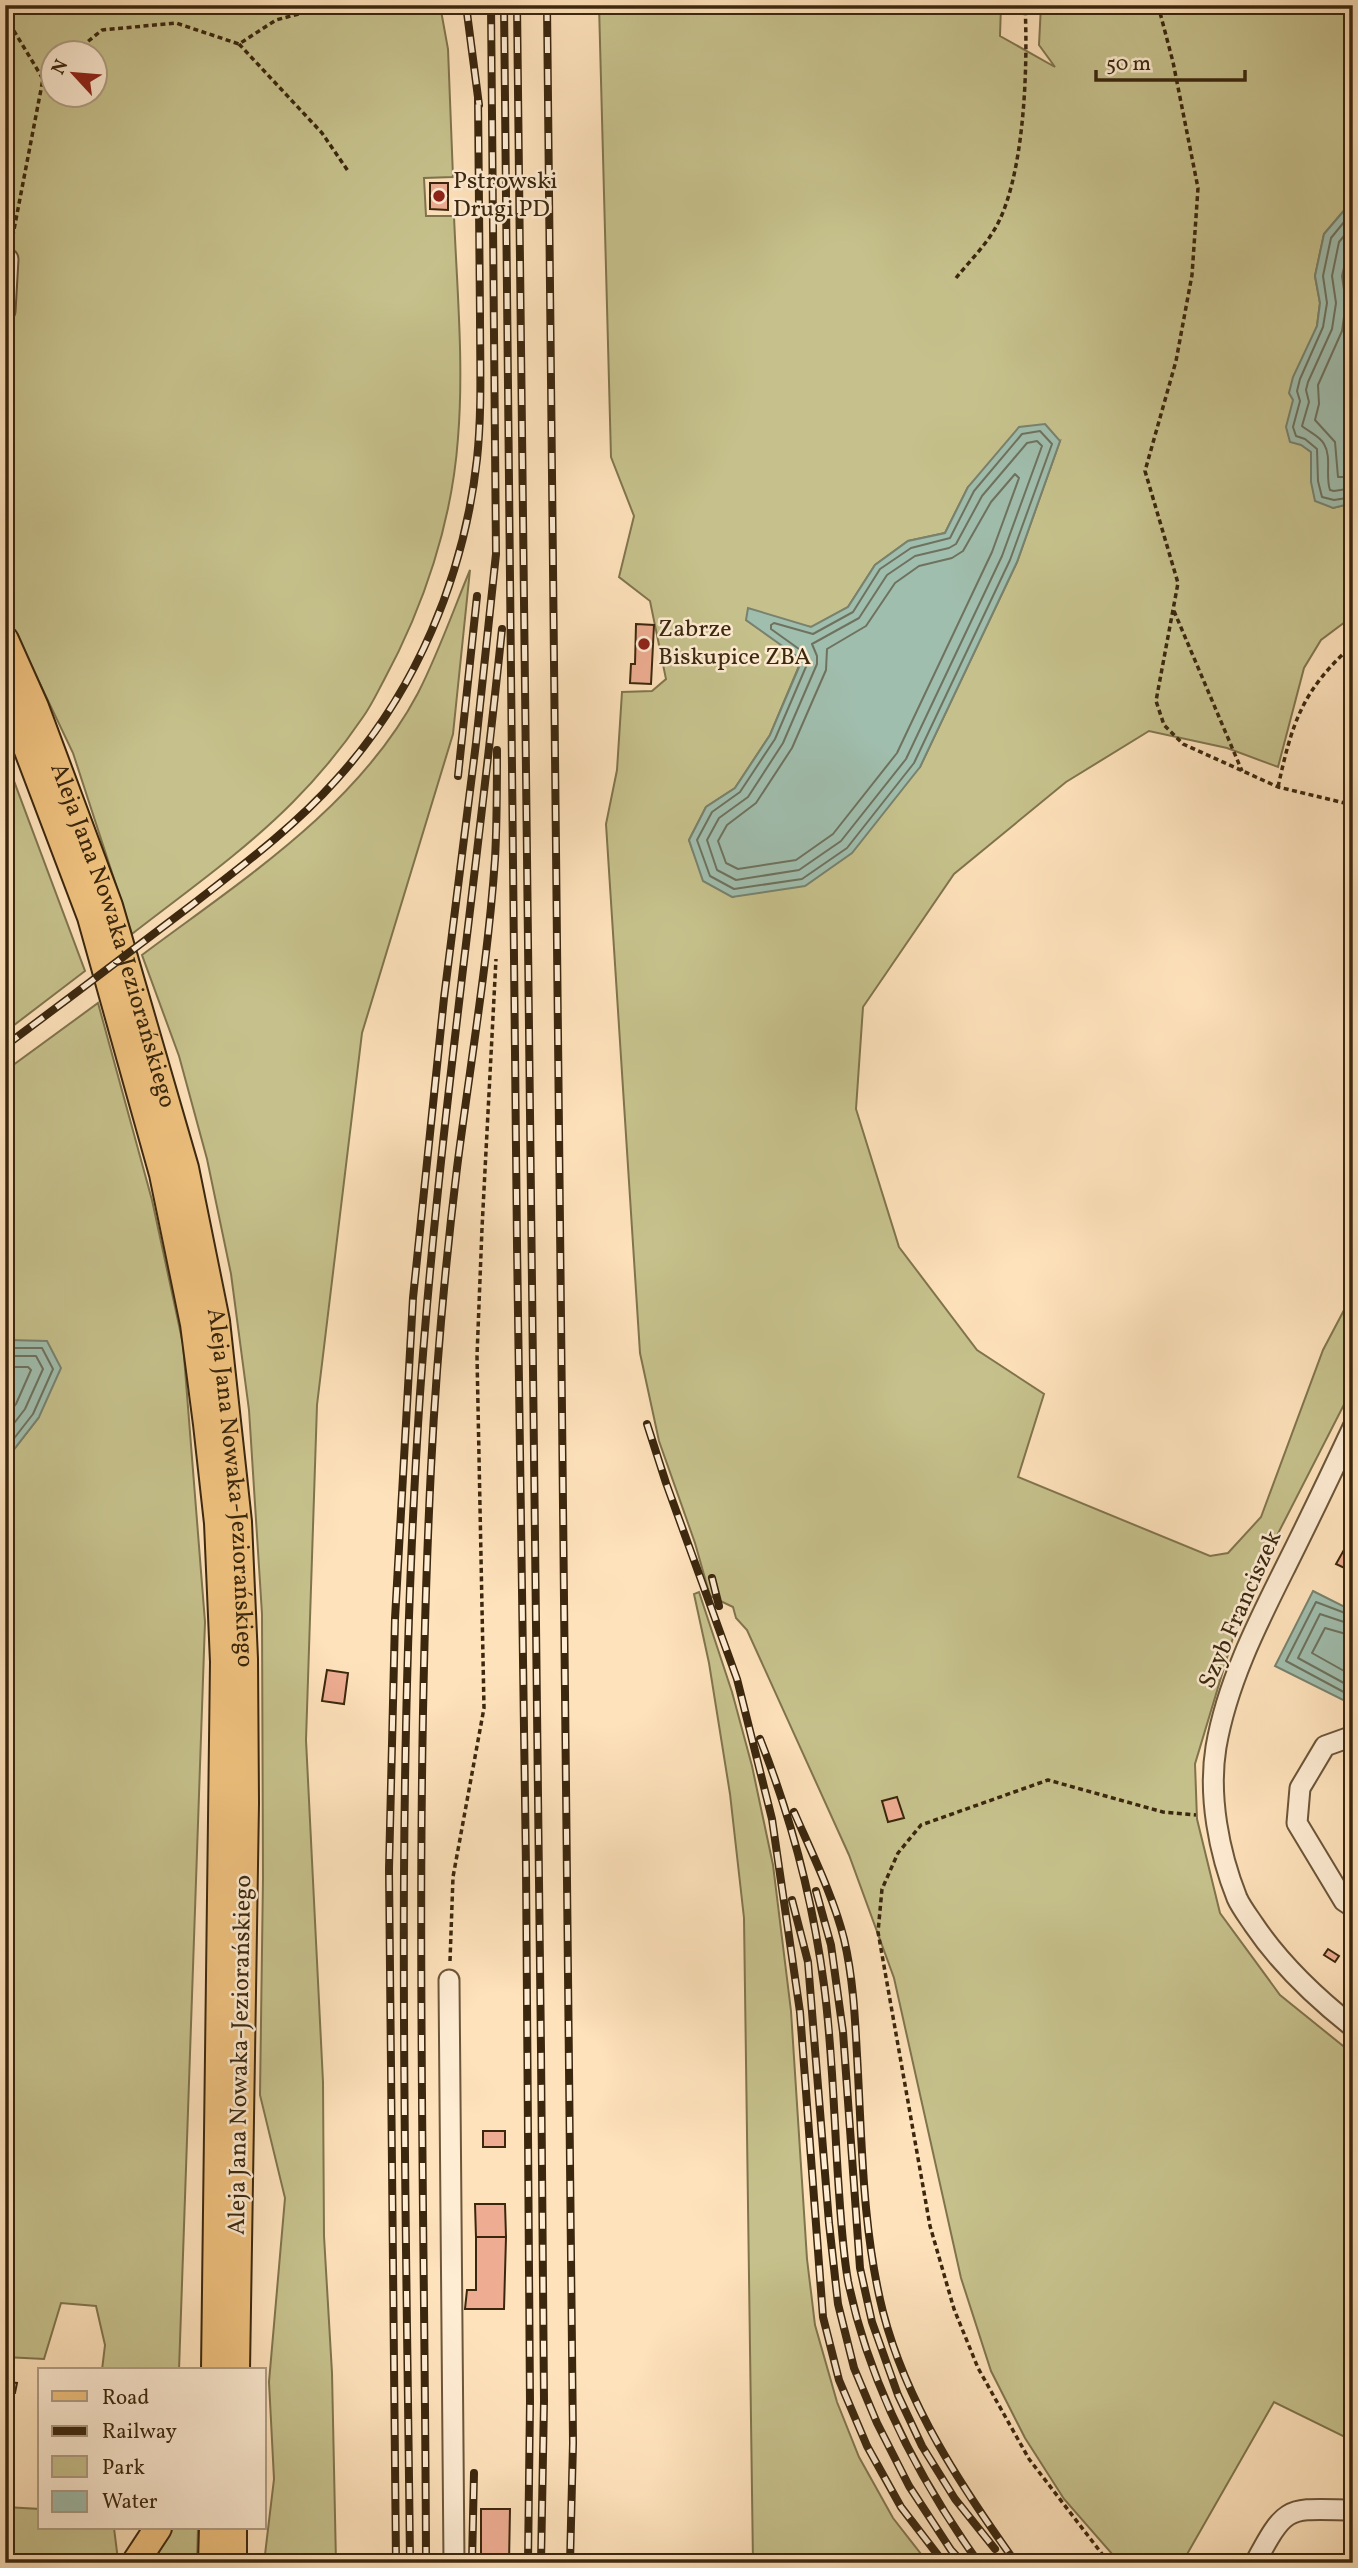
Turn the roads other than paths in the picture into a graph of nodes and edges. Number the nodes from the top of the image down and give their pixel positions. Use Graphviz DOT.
graph roads {
  1 [pos="8,259"];
  2 [pos="5,311"];
  3 [pos="5,640"];
  4 [pos="5,690"];
  5 [pos="1353,1427"];
  6 [pos="1353,1736"];
  7 [pos="1353,1907"];
  8 [pos="449,1980"];
  9 [pos="1353,2027"];
  10 [pos="213,2362"];
  11 [pos="236,2368"];
  12 [pos="1353,2510"];
  13 [pos="157,2530"];
  14 [pos="213,2530"];
  15 [pos="233,2530"];
  16 [pos="135,2563"];
  17 [pos="212,2563"];
  18 [pos="233,2563"];
  19 [pos="454,2563"];
  20 [pos="1255,2563"];
  1 -- 2 [label="street"];
  3 -- 11 [label="main road, Aleja Jana Nowaka-Jeziorańskiego"];
  4 -- 10 [label="main road, Aleja Jana Nowaka-Jeziorańskiego"];
  5 -- 9 [label="street, Szyb Franciszek"];
  6 -- 7 [label="street"];
  8 -- 19 [label="street"];
  12 -- 20 [label="street"];
  13 -- 16 [label="main road"];
  14 -- 17 [label="main road"];
  15 -- 18 [label="main road"];
}
